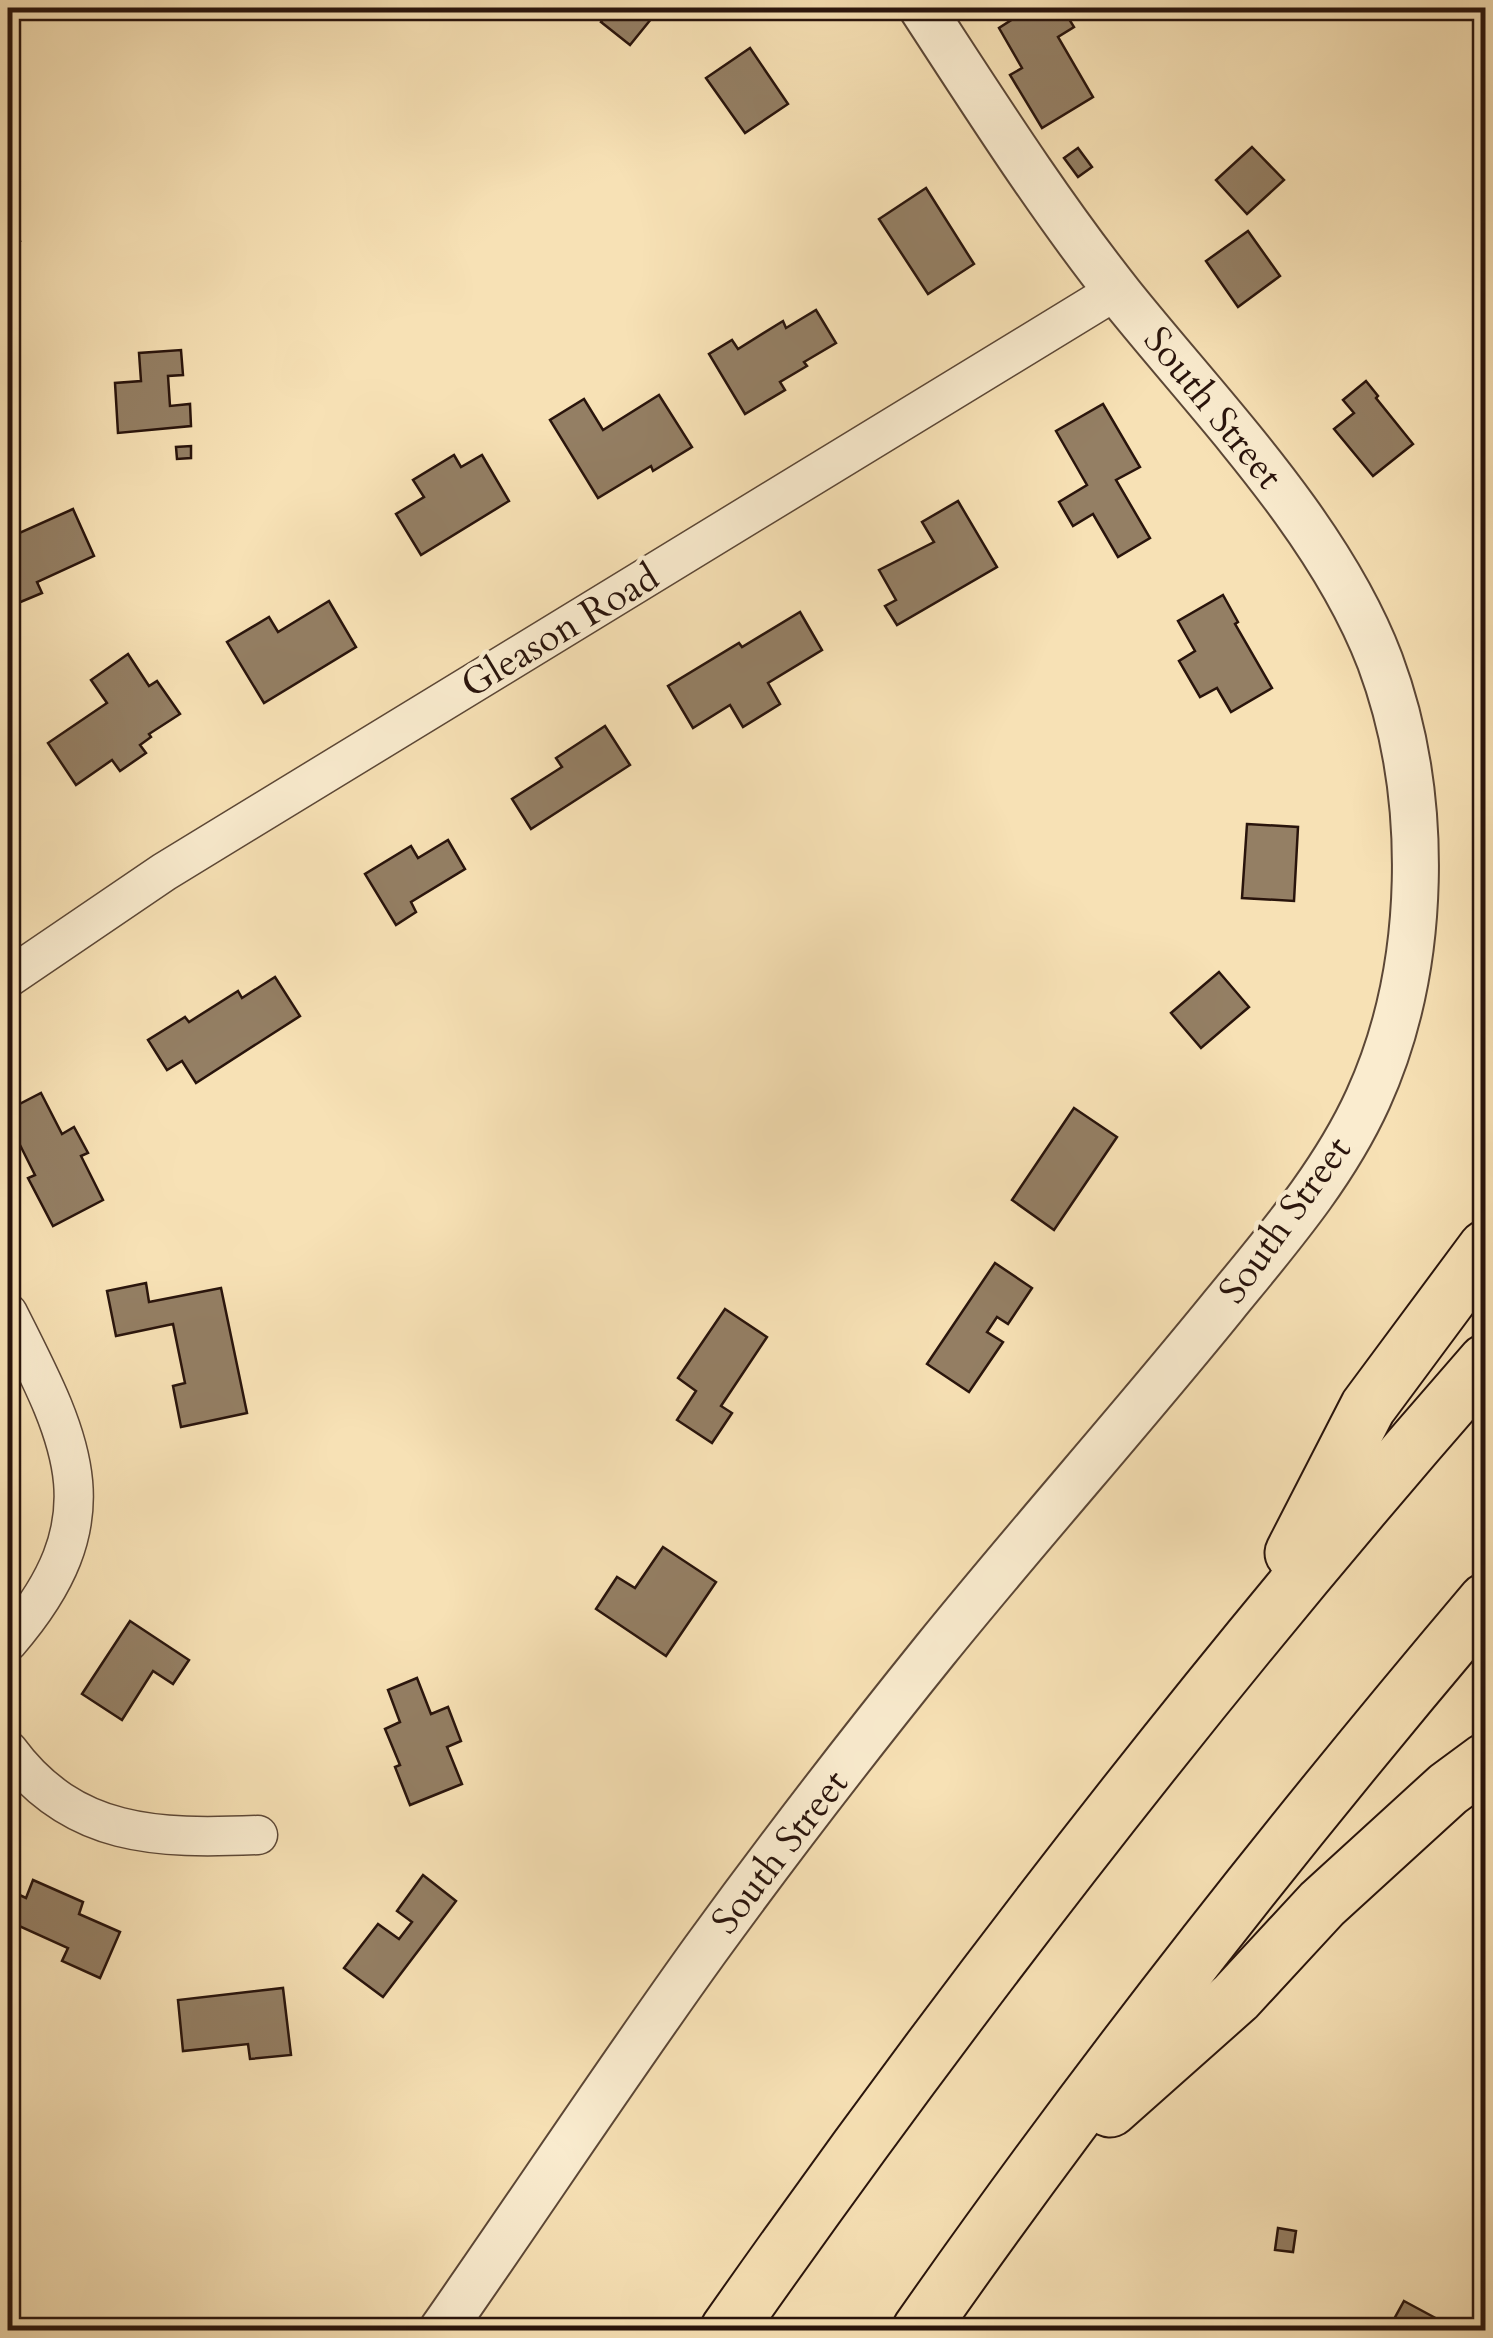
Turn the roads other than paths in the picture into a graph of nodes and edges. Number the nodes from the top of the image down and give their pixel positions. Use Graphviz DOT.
graph roads {
  1 [pos="922,8"];
  2 [pos="1117,290"];
  3 [pos="8,978"];
  4 [pos="1486,1248"];
  5 [pos="8,1313"];
  6 [pos="1486,1362"];
  7 [pos="1486,1601"];
  8 [pos="1250,1639"];
  9 [pos="8,1642"];
  10 [pos="8,1750"];
  11 [pos="1486,1761"];
  12 [pos="258,1834"];
  13 [pos="1026,2184"];
  14 [pos="442,2330"];
  15 [pos="728,2330"];
  16 [pos="920,2330"];
  1 -- 2 [label="street, South Street"];
  2 -- 3 [label="street, Gleason Road"];
  2 -- 14 [label="street, South Street"];
  4 -- 8 [label="highway"];
  5 -- 9 [label="street"];
  6 -- 8 [label="highway"];
  7 -- 13 [label="highway"];
  8 -- 15 [label="highway"];
  10 -- 12 [label="street"];
  11 -- 13 [label="highway"];
  13 -- 16 [label="highway"];
}
